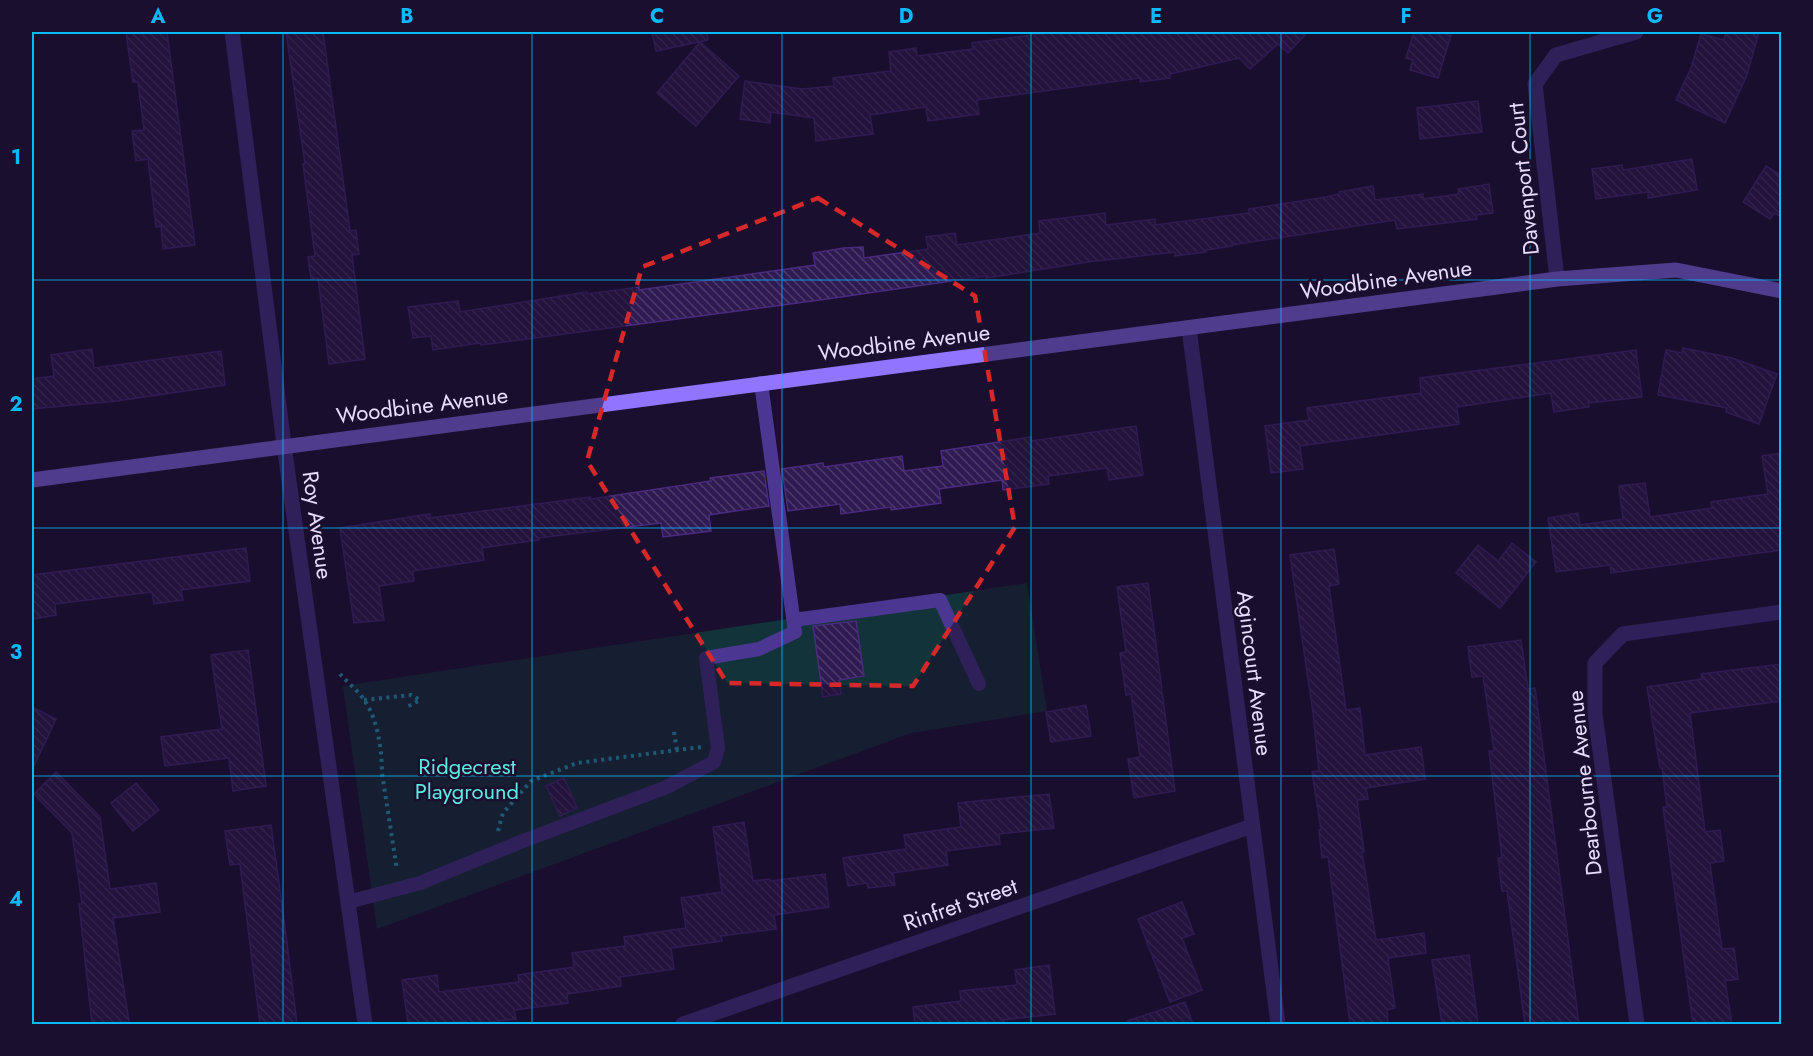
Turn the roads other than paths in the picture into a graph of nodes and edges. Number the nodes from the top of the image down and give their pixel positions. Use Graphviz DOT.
graph roads {
  1 [pos="232,32"];
  2 [pos="1636,32"];
  3 [pos="1557,279"];
  4 [pos="1782,291"];
  5 [pos="1189,328"];
  6 [pos="761,383"];
  7 [pos="284,445"];
  8 [pos="32,480"];
  9 [pos="1782,612"];
  10 [pos="794,620"];
  11 [pos="979,684"];
  12 [pos="1252,826"];
  13 [pos="348,902"];
  14 [pos="365,1024"];
  15 [pos="683,1024"];
  16 [pos="1278,1024"];
  17 [pos="1637,1024"];
  1 -- 7 [label="street, Roy Avenue"];
  2 -- 3 [label="street, Davenport Court"];
  3 -- 4 [label="street, Woodbine Avenue"];
  3 -- 5 [label="street, Woodbine Avenue"];
  5 -- 6 [label="street, Woodbine Avenue"];
  5 -- 12 [label="street, Agincourt Avenue"];
  6 -- 7 [label="street, Woodbine Avenue"];
  6 -- 10 [label="lane"];
  7 -- 8 [label="street, Woodbine Avenue"];
  7 -- 13 [label="street, Roy Avenue"];
  9 -- 17 [label="street, Dearbourne Avenue"];
  10 -- 11 [label="lane"];
  10 -- 13 [label="lane"];
  12 -- 15 [label="street, Rinfret Street"];
  12 -- 16 [label="street, Agincourt Avenue"];
  13 -- 14 [label="street, Roy Avenue"];
}
